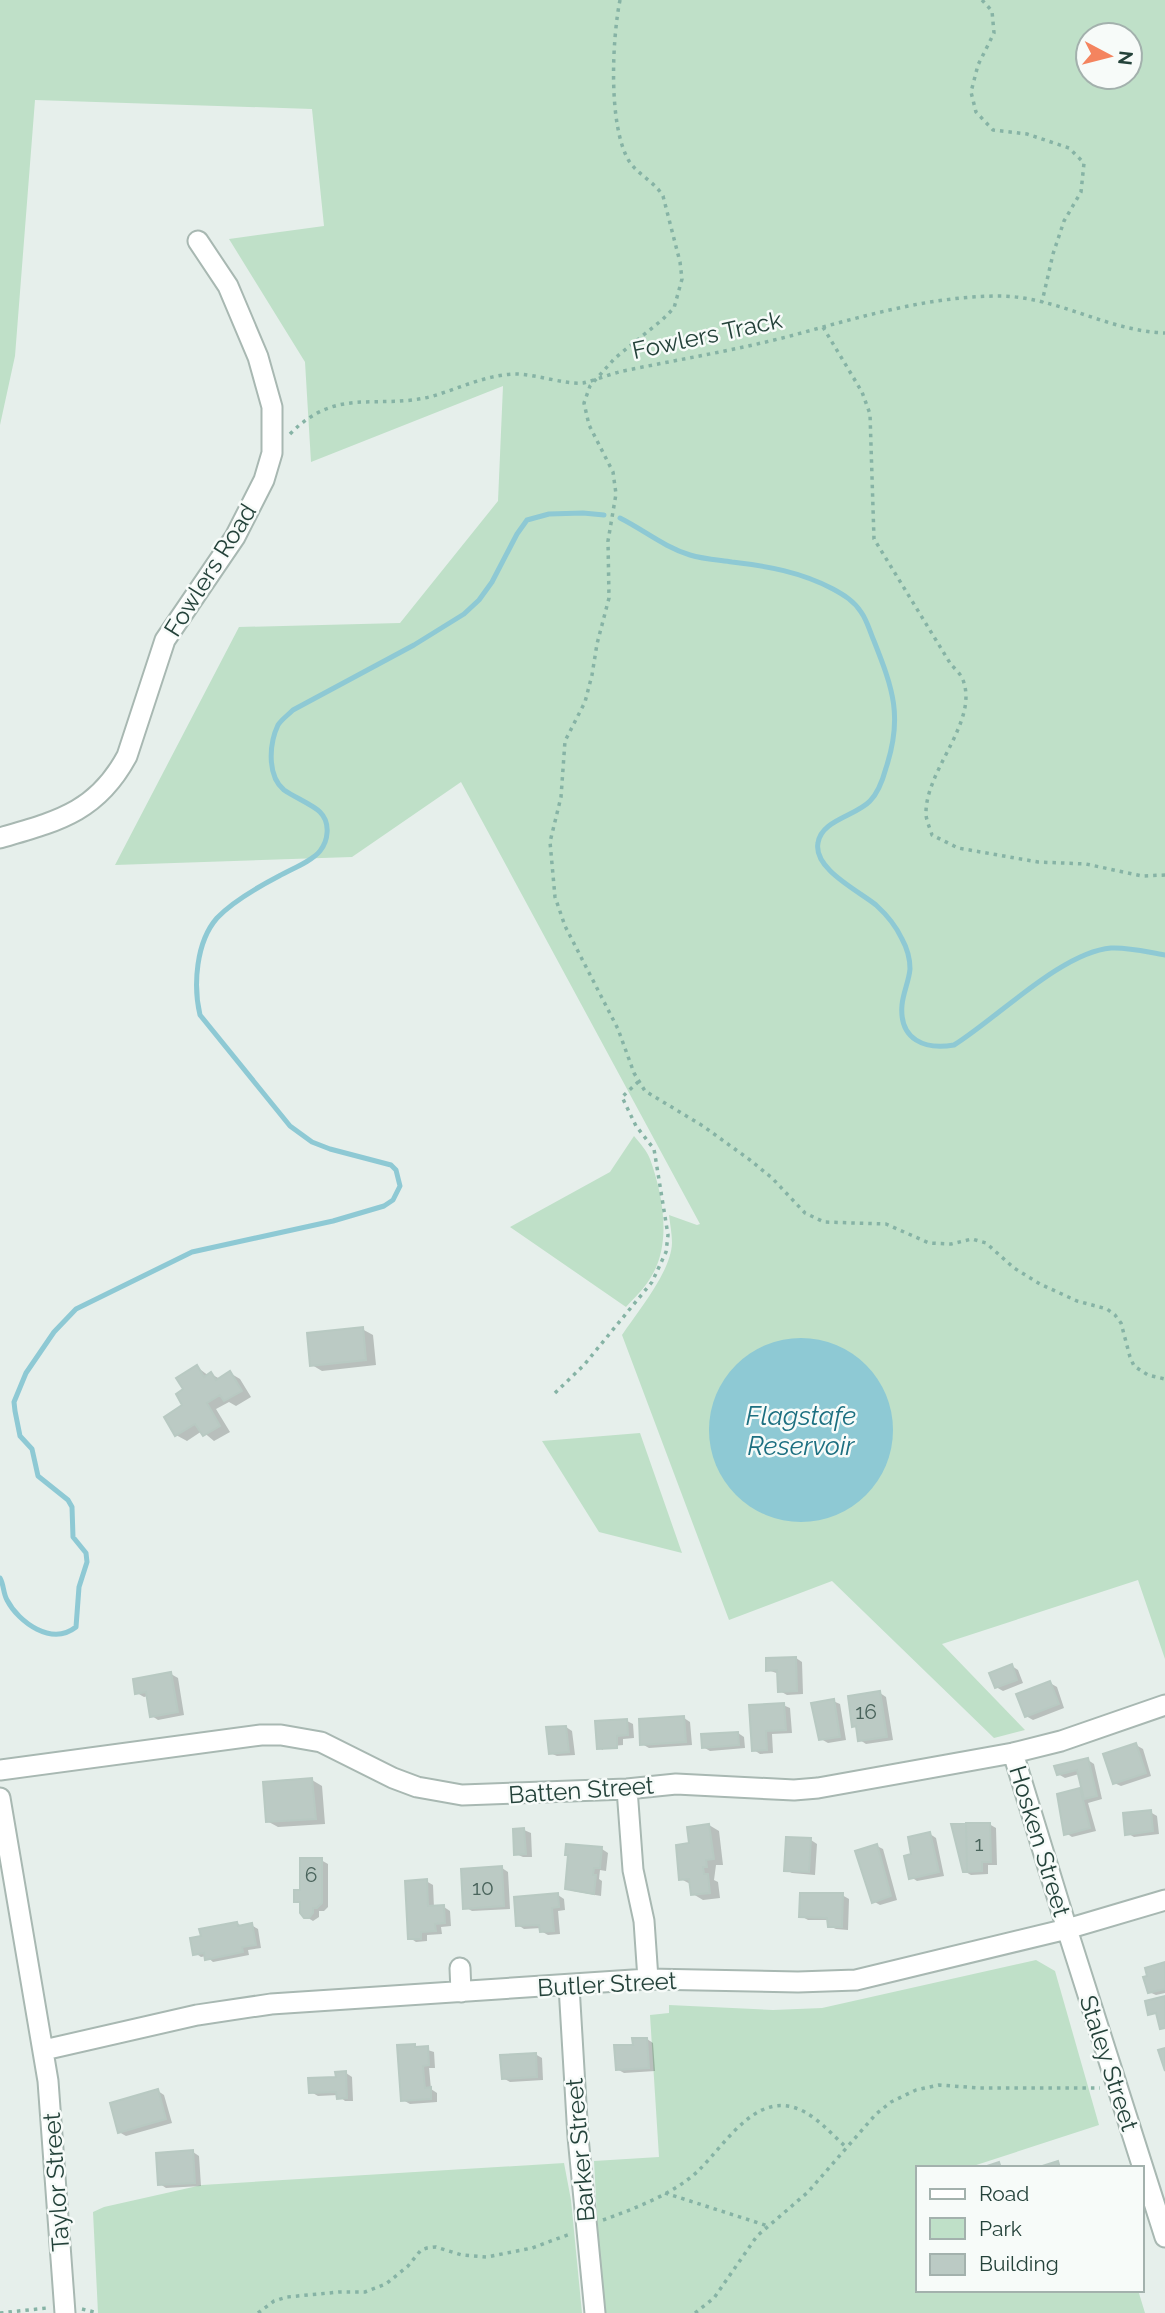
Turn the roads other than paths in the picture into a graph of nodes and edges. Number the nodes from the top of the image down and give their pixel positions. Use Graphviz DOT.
graph roads {
  1 [pos="198,242"];
  2 [pos="0,838"];
  3 [pos="1165,1705"];
  4 [pos="1013,1753"];
  5 [pos="0,1770"];
  6 [pos="627,1789"];
  7 [pos="0,1798"];
  8 [pos="1165,1900"];
  9 [pos="1067,1929"];
  10 [pos="460,1968"];
  11 [pos="648,1979"];
  12 [pos="569,1986"];
  13 [pos="461,1992"];
  14 [pos="44,2050"];
  15 [pos="1142,2166"];
  16 [pos="1144,2172"];
  17 [pos="1165,2237"];
  18 [pos="65,2313"];
  19 [pos="595,2313"];
  1 -- 2 [label="street, Fowlers Road"];
  3 -- 4 [label="street, Batten Street"];
  4 -- 6 [label="street, Batten Street"];
  4 -- 9 [label="street, Hosken Street"];
  5 -- 6 [label="street, Batten Street"];
  6 -- 11 [label="street"];
  7 -- 14 [label="street, Taylor Street"];
  8 -- 9 [label="street, Butler Street"];
  9 -- 11 [label="street, Butler Street"];
  9 -- 15 [label="street, Staley Street"];
  10 -- 13 [label="street"];
  11 -- 12 [label="street, Butler Street"];
  12 -- 13 [label="street, Butler Street"];
  12 -- 19 [label="street, Barker Street"];
  13 -- 14 [label="street, Butler Street"];
  14 -- 18 [label="street, Taylor Street"];
  16 -- 17 [label="street, Staley Street"];
}
